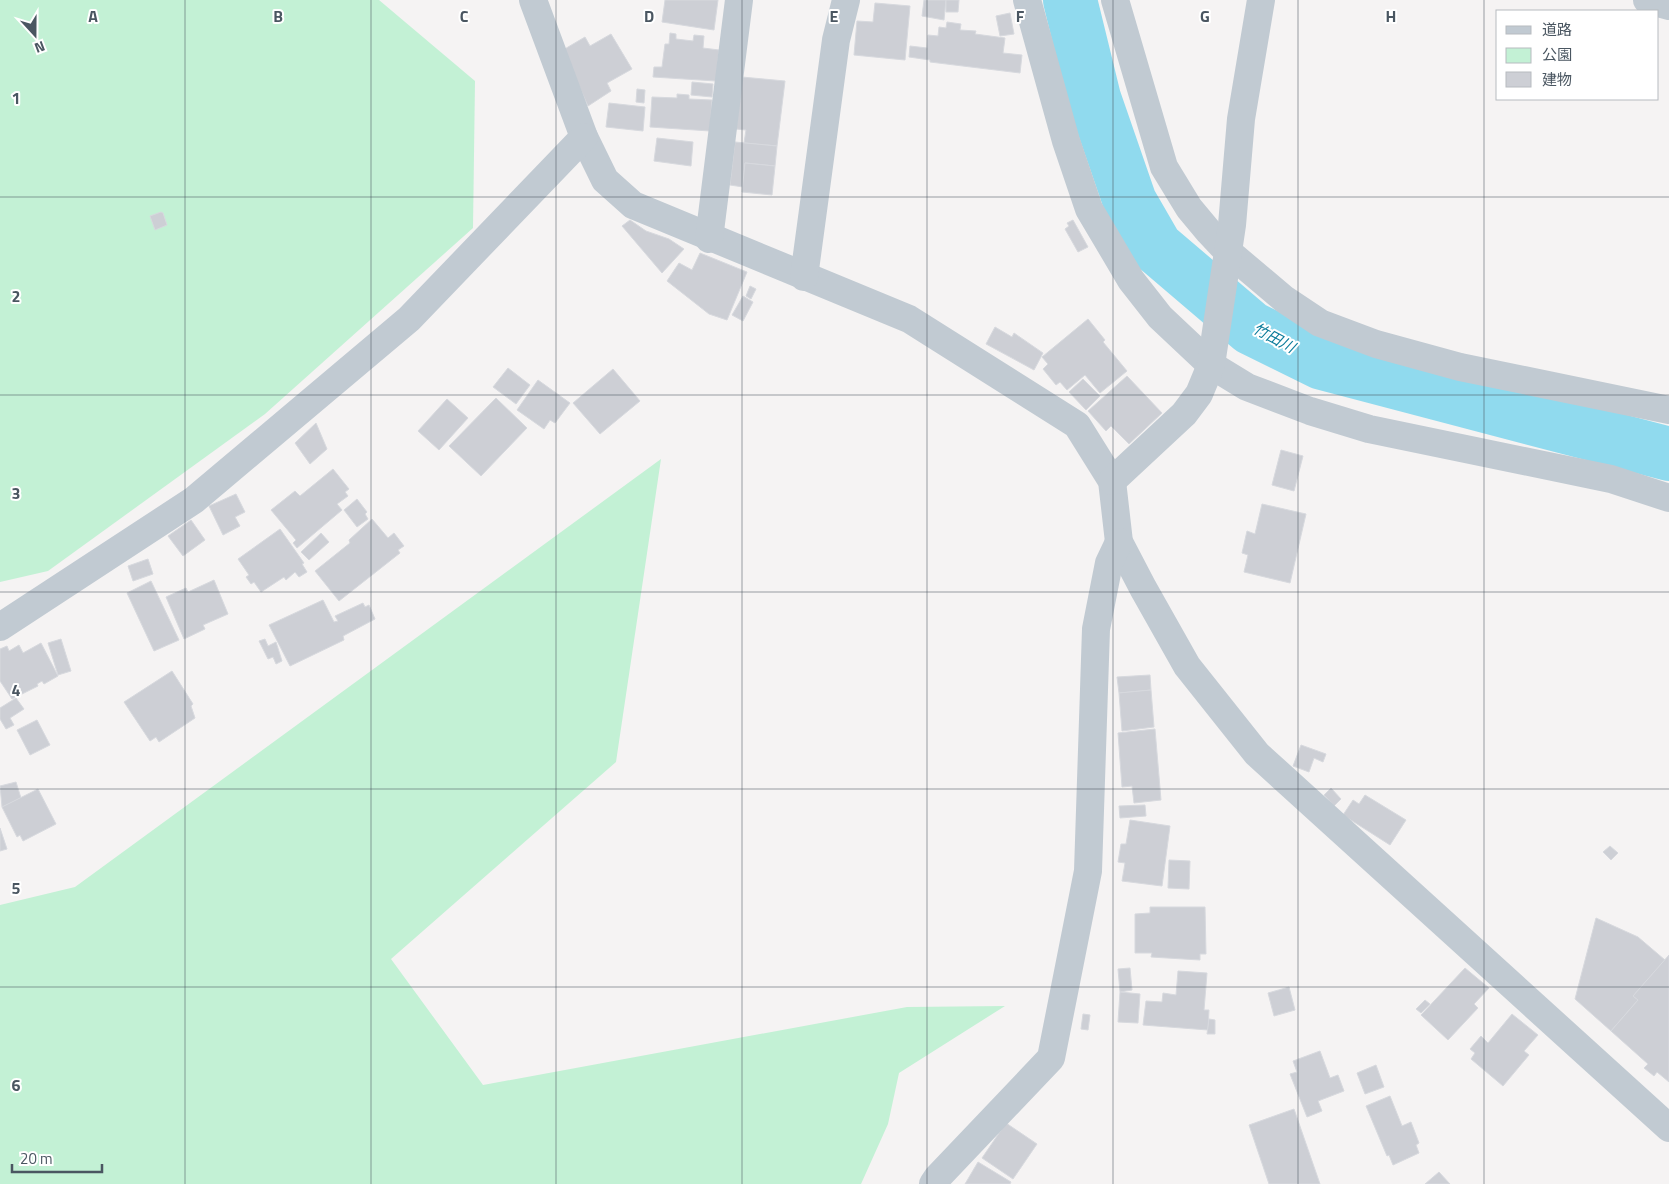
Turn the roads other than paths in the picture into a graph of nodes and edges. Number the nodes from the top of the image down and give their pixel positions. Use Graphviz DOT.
graph roads {
  1 [pos="533,0"];
  2 [pos="738,0"];
  3 [pos="846,0"];
  4 [pos="1028,0"];
  5 [pos="1115,0"];
  6 [pos="1261,0"];
  7 [pos="1647,0"];
  8 [pos="1669,6"];
  9 [pos="584,137"];
  10 [pos="709,239"];
  11 [pos="1226,256"];
  12 [pos="804,277"];
  13 [pos="1212,358"];
  14 [pos="1669,410"];
  15 [pos="1112,481"];
  16 [pos="1669,498"];
  17 [pos="1119,542"];
  18 [pos="0,627"];
  19 [pos="1669,1128"];
  20 [pos="933,1184"];
  1 -- 9 [label="street"];
  2 -- 10 [label="street"];
  3 -- 12 [label="street"];
  4 -- 13 [label="street"];
  5 -- 11 [label="street"];
  6 -- 11 [label="street"];
  7 -- 8 [label="street"];
  9 -- 10 [label="street"];
  9 -- 18 [label="street"];
  10 -- 12 [label="street"];
  11 -- 13 [label="street"];
  11 -- 14 [label="street"];
  12 -- 15 [label="street"];
  13 -- 15 [label="street"];
  13 -- 16 [label="street"];
  15 -- 17 [label="street"];
  17 -- 19 [label="street"];
  17 -- 20 [label="street"];
}
